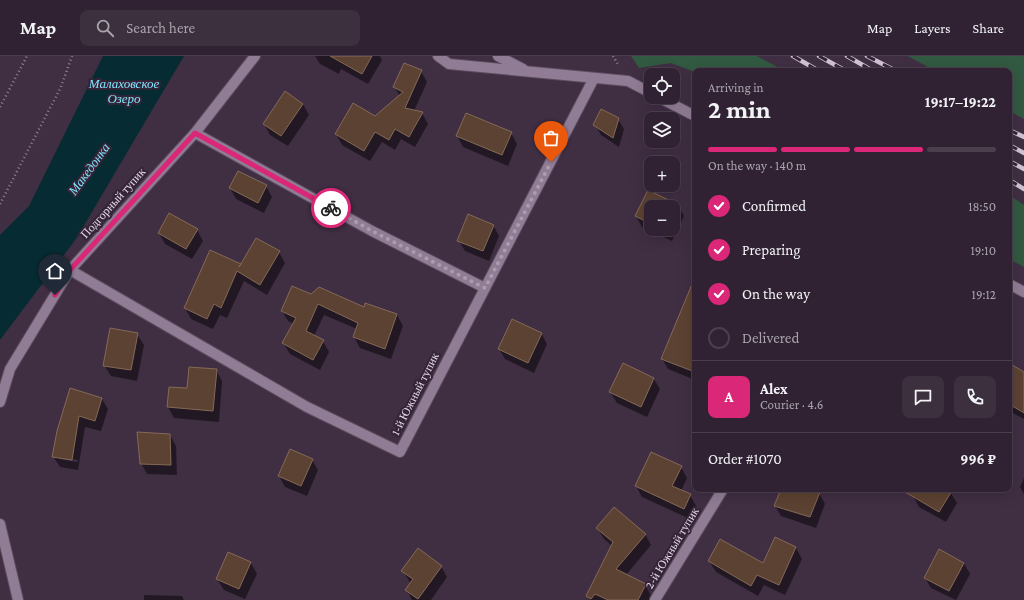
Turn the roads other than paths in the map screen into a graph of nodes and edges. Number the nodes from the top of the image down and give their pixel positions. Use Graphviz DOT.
graph roads {
  1 [pos="255,56"];
  2 [pos="438,56"];
  3 [pos="498,56"];
  4 [pos="528,71"];
  5 [pos="594,78"];
  6 [pos="644,89"];
  7 [pos="672,104"];
  8 [pos="692,114"];
  9 [pos="195,133"];
  10 [pos="70,270"];
  11 [pos="1012,286"];
  12 [pos="485,288"];
  13 [pos="1024,292"];
  14 [pos="0,402"];
  15 [pos="721,492"];
  16 [pos="0,524"];
  17 [pos="18,600"];
  18 [pos="655,600"];
  1 -- 9 [label="street, Подгорный тупик"];
  2 -- 4 [label="street"];
  3 -- 4 [label="street"];
  4 -- 5 [label="street"];
  5 -- 6 [label="street"];
  5 -- 12 [label="street, 1-й Южный тупик"];
  7 -- 8 [label="street"];
  9 -- 10 [label="street, Подгорный тупик"];
  9 -- 12 [label="street"];
  10 -- 12 [label="street, 1-й Южный тупик"];
  10 -- 14 [label="street, Подгорный тупик"];
  11 -- 13 [label="street"];
  15 -- 18 [label="street, 2-й Южный тупик"];
  16 -- 17 [label="street"];
}
